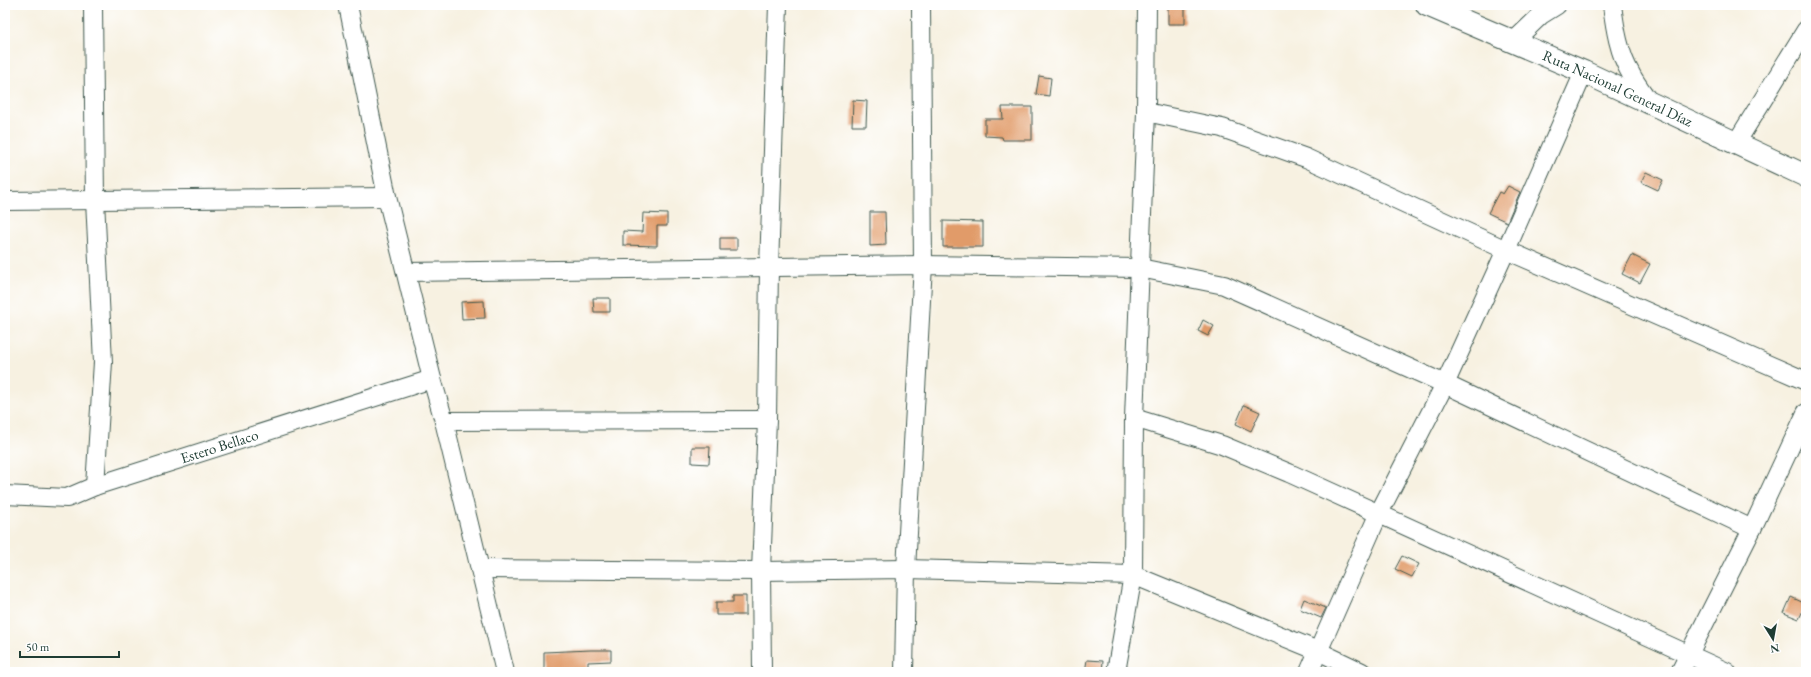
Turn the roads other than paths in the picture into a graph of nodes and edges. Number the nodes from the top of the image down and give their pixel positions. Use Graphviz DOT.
graph roads {
  1 [pos="93,5"];
  2 [pos="348,5"];
  3 [pos="778,5"];
  4 [pos="921,5"];
  5 [pos="1147,5"];
  6 [pos="1428,5"];
  7 [pos="1557,5"];
  8 [pos="1612,5"];
  9 [pos="1456,10"];
  10 [pos="1806,30"];
  11 [pos="1514,41"];
  12 [pos="1584,72"];
  13 [pos="1650,103"];
  14 [pos="1146,112"];
  15 [pos="1736,143"];
  16 [pos="1806,176"];
  17 [pos="387,197"];
  18 [pos="95,200"];
  19 [pos="5,201"];
  20 [pos="1506,250"];
  21 [pos="923,265"];
  22 [pos="768,267"];
  23 [pos="1140,268"];
  24 [pos="406,272"];
  25 [pos="432,379"];
  26 [pos="1806,381"];
  27 [pos="1445,384"];
  28 [pos="1806,413"];
  29 [pos="1134,418"];
  30 [pos="767,420"];
  31 [pos="444,421"];
  32 [pos="95,486"];
  33 [pos="5,495"];
  34 [pos="1379,513"];
  35 [pos="1752,528"];
  36 [pos="480,569"];
  37 [pos="906,569"];
  38 [pos="761,571"];
  39 [pos="1133,575"];
  40 [pos="1318,651"];
  41 [pos="1688,654"];
  42 [pos="505,672"];
  43 [pos="762,672"];
  44 [pos="904,672"];
  45 [pos="1116,672"];
  46 [pos="1309,672"];
  47 [pos="1362,672"];
  48 [pos="1680,672"];
  49 [pos="1727,672"];
  1 -- 18 [label="street"];
  2 -- 17 [label="street"];
  3 -- 22 [label="street"];
  4 -- 21 [label="street"];
  5 -- 14 [label="street"];
  6 -- 9 [label="highway, Ruta Nacional General Díaz"];
  7 -- 11 [label="street"];
  8 -- 13 [label="street"];
  9 -- 11 [label="highway, Ruta Nacional General Díaz"];
  10 -- 15 [label="street"];
  11 -- 12 [label="highway, Ruta Nacional General Díaz"];
  12 -- 13 [label="highway, Ruta Nacional General Díaz"];
  12 -- 20 [label="street"];
  13 -- 15 [label="highway, Ruta Nacional General Díaz"];
  14 -- 20 [label="street"];
  14 -- 23 [label="street"];
  15 -- 16 [label="highway, Ruta Nacional General Díaz"];
  17 -- 18 [label="street"];
  17 -- 24 [label="street"];
  18 -- 19 [label="street"];
  18 -- 32 [label="street"];
  20 -- 26 [label="street"];
  20 -- 27 [label="street"];
  21 -- 22 [label="street"];
  21 -- 23 [label="street"];
  21 -- 37 [label="street"];
  22 -- 24 [label="street"];
  22 -- 30 [label="street"];
  23 -- 27 [label="street"];
  23 -- 29 [label="street"];
  24 -- 25 [label="street"];
  25 -- 31 [label="street"];
  25 -- 32 [label="street, Estero Bellaco"];
  27 -- 34 [label="street"];
  27 -- 35 [label="street"];
  28 -- 35 [label="street"];
  29 -- 34 [label="street"];
  29 -- 39 [label="street"];
  30 -- 31 [label="street"];
  30 -- 38 [label="street"];
  31 -- 36 [label="street"];
  32 -- 33 [label="street, Estero Bellaco"];
  34 -- 40 [label="street"];
  34 -- 41 [label="street"];
  35 -- 41 [label="street"];
  36 -- 38 [label="street"];
  36 -- 42 [label="street"];
  37 -- 38 [label="street"];
  37 -- 39 [label="street"];
  37 -- 44 [label="street"];
  38 -- 43 [label="street"];
  39 -- 40 [label="street"];
  39 -- 45 [label="street"];
  40 -- 46 [label="street"];
  40 -- 47 [label="street"];
  41 -- 48 [label="street"];
  41 -- 49 [label="street"];
}
